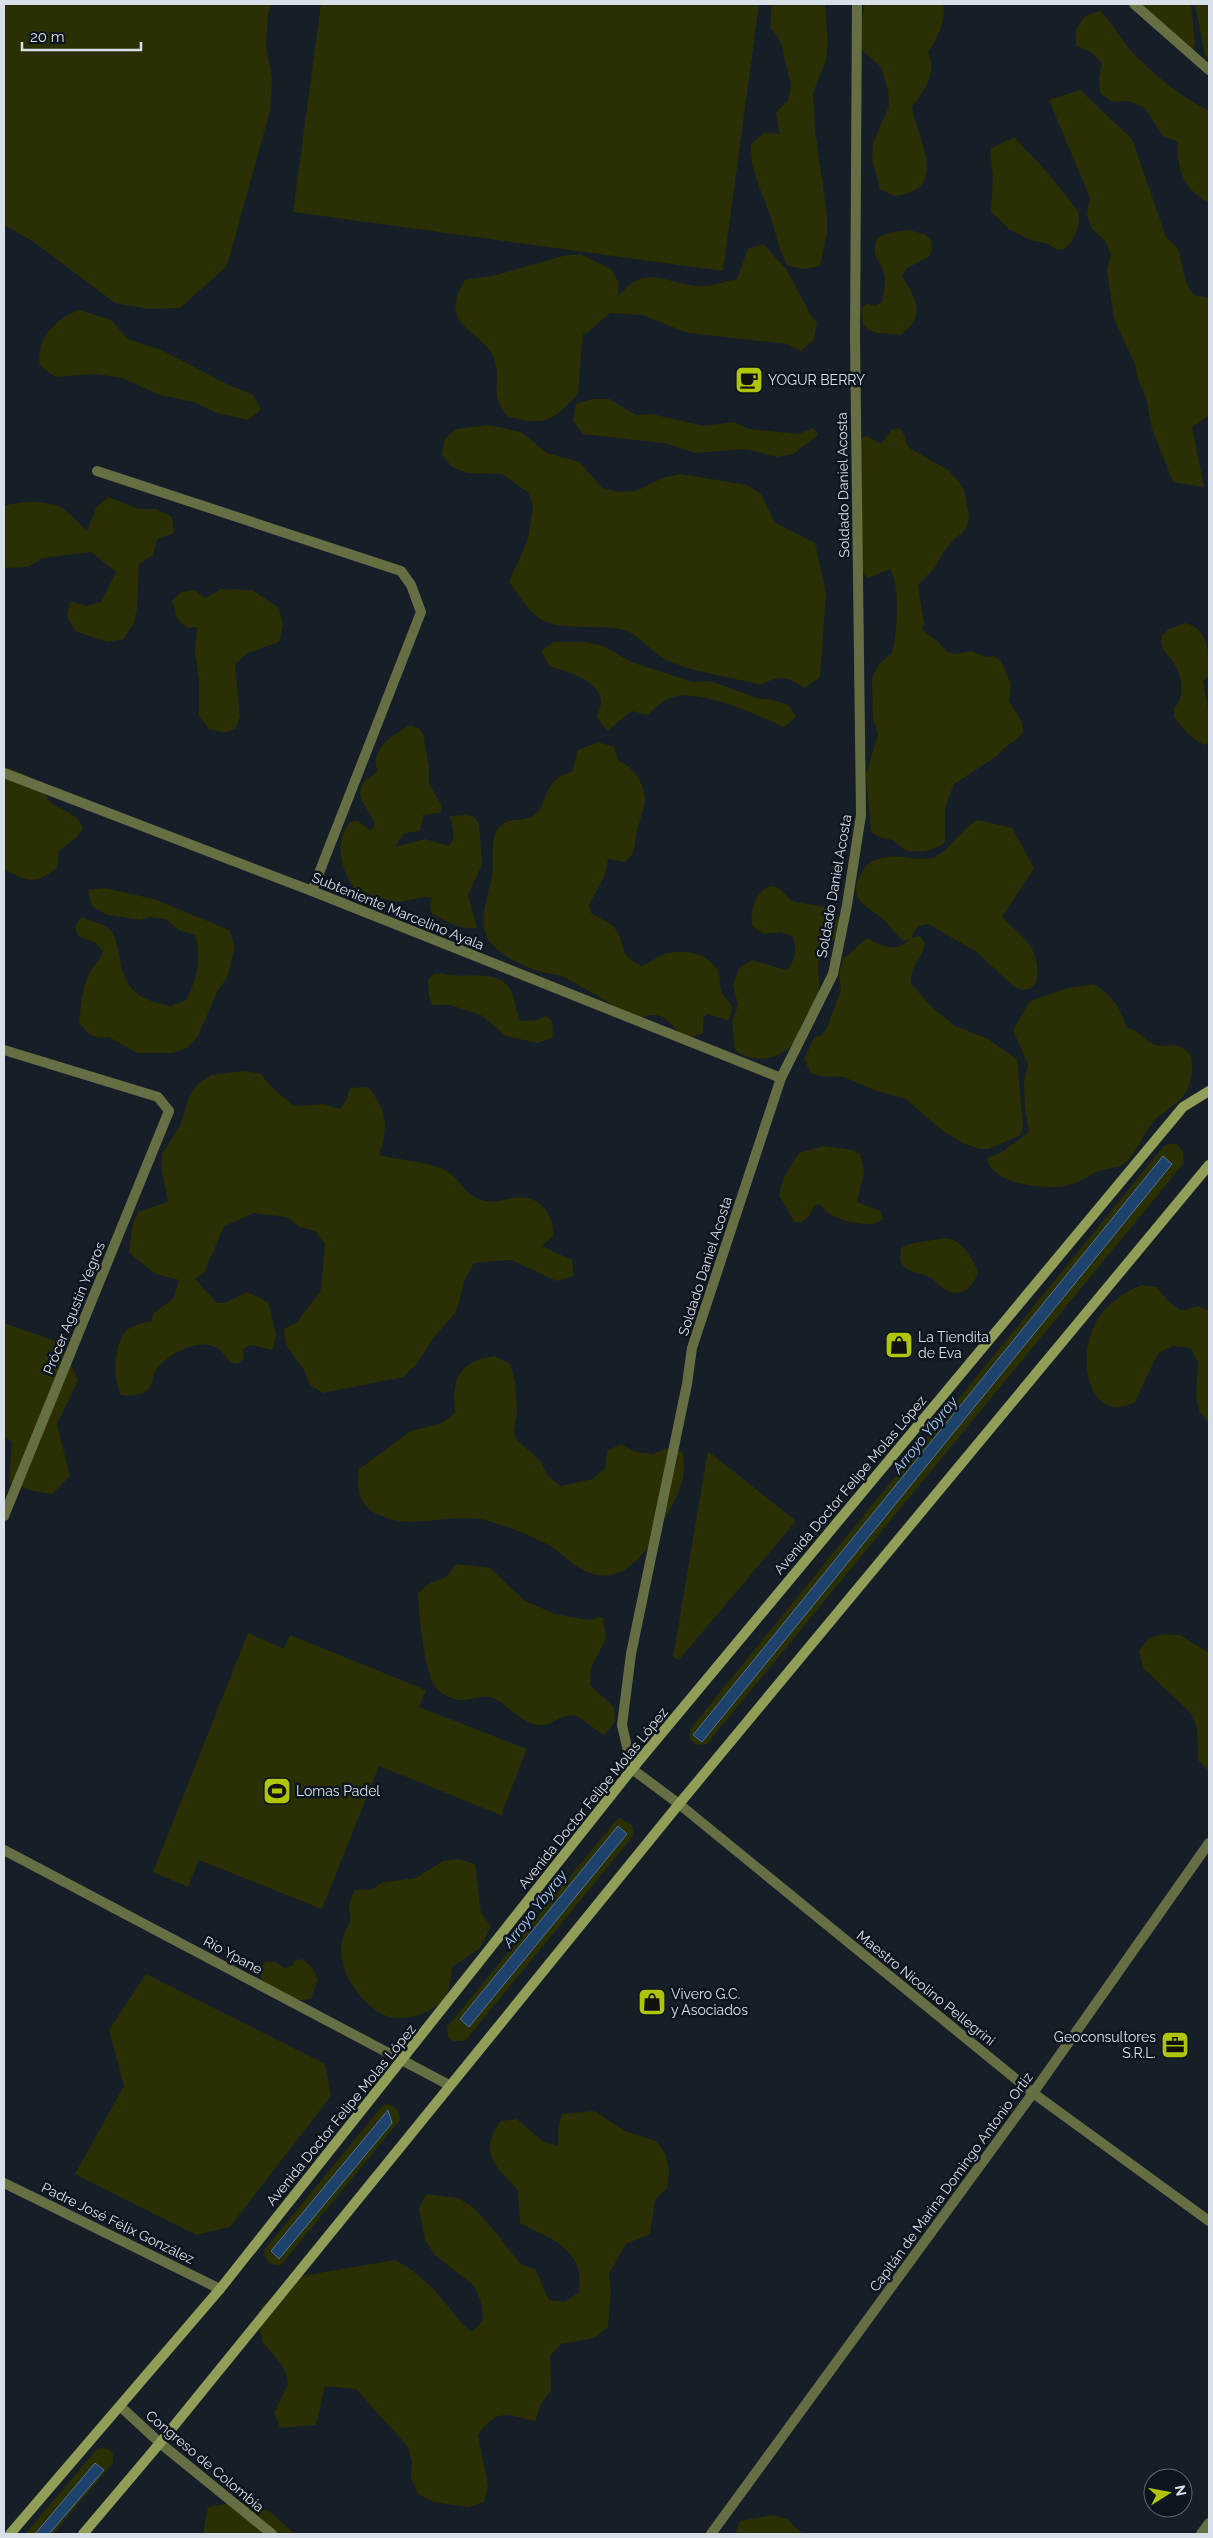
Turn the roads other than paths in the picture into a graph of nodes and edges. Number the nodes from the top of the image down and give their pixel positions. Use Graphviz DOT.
graph roads {
  1 [pos="857,4"];
  2 [pos="1134,4"];
  3 [pos="1209,70"];
  4 [pos="97,471"];
  5 [pos="4,774"];
  6 [pos="312,891"];
  7 [pos="4,1050"];
  8 [pos="781,1078"];
  9 [pos="1209,1091"];
  10 [pos="1209,1165"];
  11 [pos="4,1516"];
  12 [pos="632,1769"];
  13 [pos="679,1804"];
  14 [pos="1209,1843"];
  15 [pos="4,1850"];
  16 [pos="404,2060"];
  17 [pos="449,2085"];
  18 [pos="1033,2093"];
  19 [pos="4,2183"];
  20 [pos="1209,2221"];
  21 [pos="220,2289"];
  22 [pos="121,2407"];
  23 [pos="160,2443"];
  24 [pos="1209,2523"];
  25 [pos="10,2534"];
  26 [pos="83,2534"];
  27 [pos="272,2534"];
  28 [pos="711,2534"];
  29 [pos="1201,2534"];
  1 -- 8 [label="street, Soldado Daniel Acosta"];
  2 -- 3 [label="street"];
  4 -- 6 [label="street"];
  5 -- 6 [label="street, Subteniente Marcelino Ayala"];
  6 -- 8 [label="street, Subteniente Marcelino Ayala"];
  7 -- 11 [label="street, Prócer Agustín Yegros"];
  8 -- 12 [label="street, Soldado Daniel Acosta"];
  9 -- 12 [label="main road, Avenida Doctor Felipe Molas López"];
  10 -- 13 [label="main road"];
  12 -- 13 [label="street, Maestro Nicolino Pellegrini"];
  12 -- 16 [label="main road, Avenida Doctor Felipe Molas López"];
  13 -- 17 [label="main road"];
  13 -- 18 [label="street, Maestro Nicolino Pellegrini"];
  14 -- 18 [label="street, Capitán de Marina Domingo Antonio Ortiz"];
  15 -- 16 [label="street, Río Ypane"];
  16 -- 17 [label="street, Río Ypane"];
  16 -- 21 [label="main road, Avenida Doctor Felipe Molas López"];
  17 -- 23 [label="main road"];
  18 -- 20 [label="street, Maestro Nicolino Pellegrini"];
  18 -- 28 [label="street, Capitán de Marina Domingo Antonio Ortiz"];
  19 -- 21 [label="street, Padre José Félix González"];
  21 -- 22 [label="main road, Avenida Doctor Felipe Molas López"];
  22 -- 23 [label="street, Congreso de Colombia"];
  22 -- 25 [label="main road, Avenida Doctor Felipe Molas López"];
  23 -- 26 [label="main road"];
  23 -- 27 [label="street, Congreso de Colombia"];
  24 -- 29 [label="street"];
}
